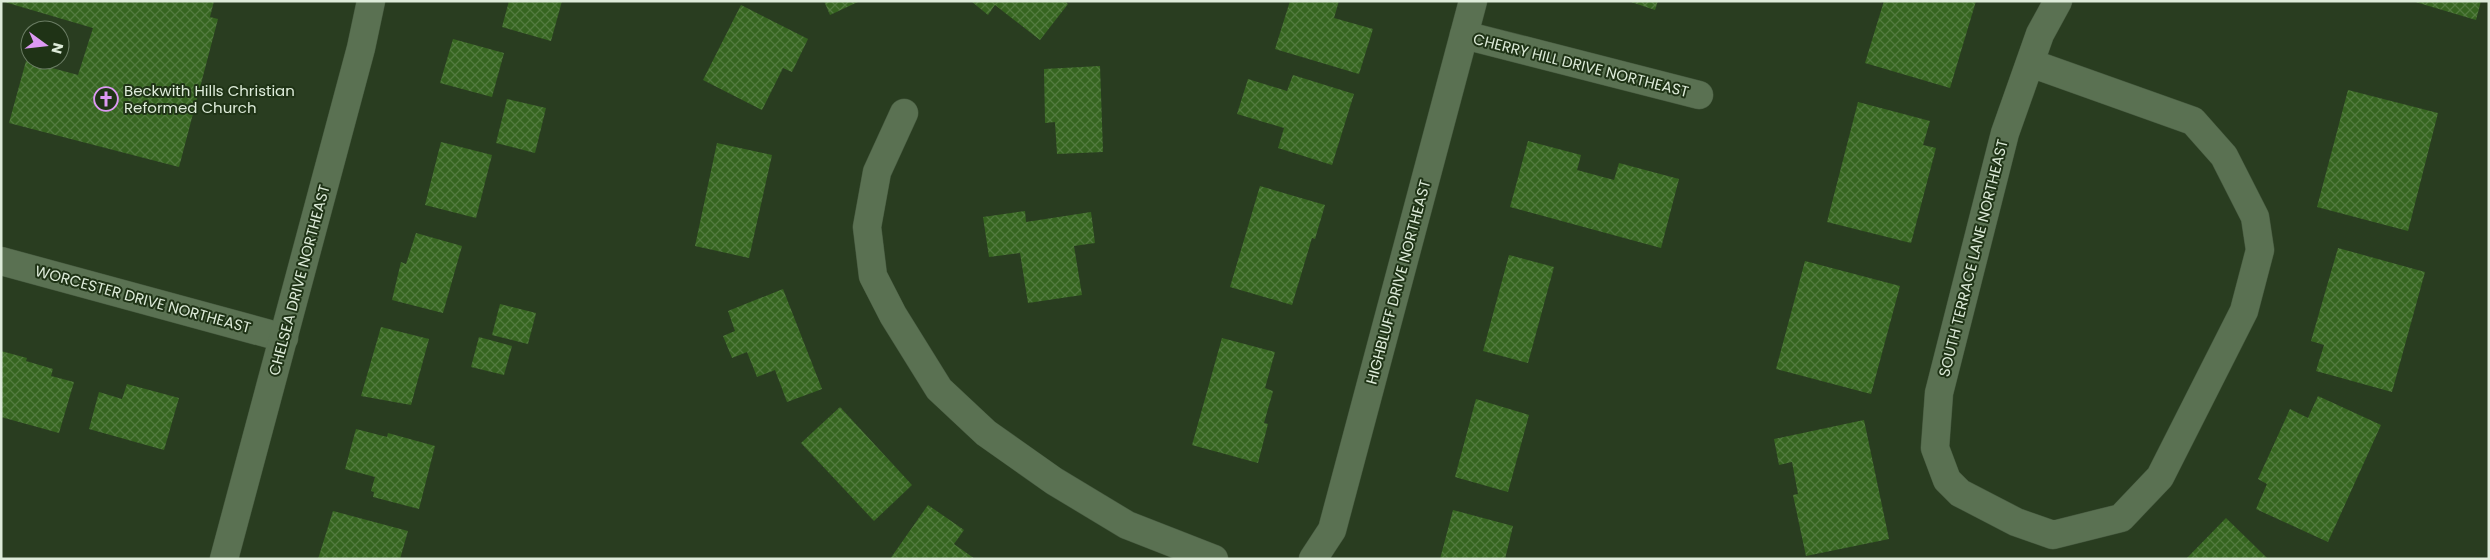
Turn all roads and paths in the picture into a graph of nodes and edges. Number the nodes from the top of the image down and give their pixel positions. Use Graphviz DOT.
graph roads {
  1 [pos="371,1"];
  2 [pos="1473,1"];
  3 [pos="2058,1"];
  4 [pos="1464,35"];
  5 [pos="2030,63"];
  6 [pos="1699,95"];
  7 [pos="904,113"];
  8 [pos="1,261"];
  9 [pos="284,338"];
  10 [pos="224,559"];
  11 [pos="1214,559"];
  12 [pos="1313,559"];
  1 -- 9 [label="street, CHELSEA DRIVE NORTHEAST"];
  2 -- 4 [label="street, HIGHBLUFF DRIVE NORTHEAST"];
  3 -- 5 [label="street, SOUTH TERRACE LANE NORTHEAST"];
  4 -- 6 [label="street, CHERRY HILL DRIVE NORTHEAST"];
  4 -- 12 [label="street, HIGHBLUFF DRIVE NORTHEAST"];
  5 -- 5 [label="street, SOUTH TERRACE LANE NORTHEAST"];
  7 -- 11 [label="street"];
  8 -- 9 [label="street, WORCESTER DRIVE NORTHEAST"];
  9 -- 10 [label="street, CHELSEA DRIVE NORTHEAST"];
}
